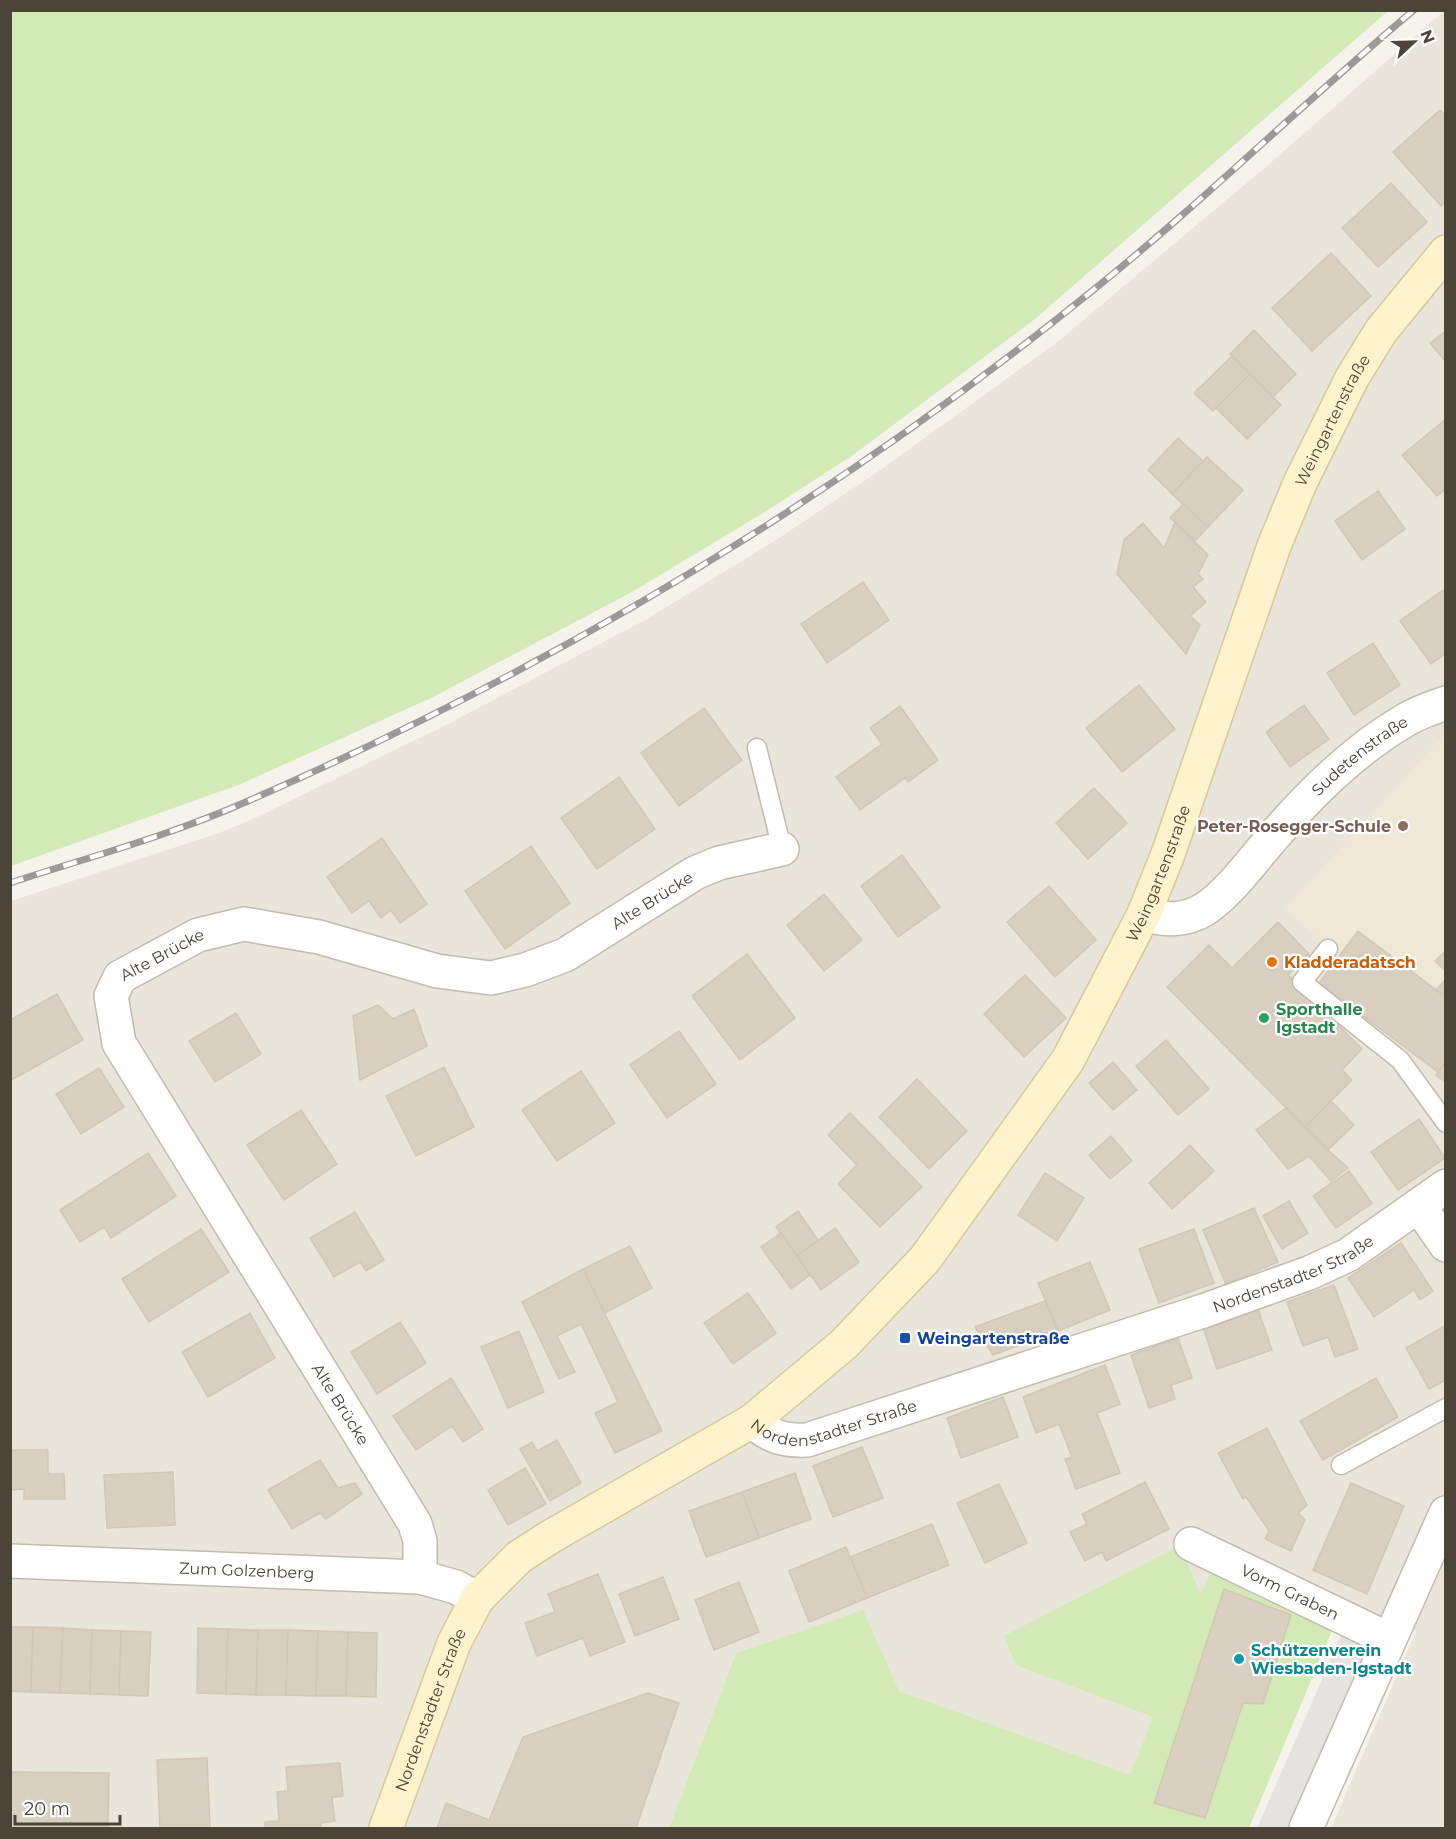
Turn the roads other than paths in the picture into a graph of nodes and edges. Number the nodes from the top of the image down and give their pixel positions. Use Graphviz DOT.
graph roads {
  1 [pos="1446,252"];
  2 [pos="1446,703"];
  3 [pos="757,748"];
  4 [pos="782,849"];
  5 [pos="1144,914"];
  6 [pos="1328,949"];
  7 [pos="1446,1123"];
  8 [pos="1446,1186"];
  9 [pos="1419,1206"];
  10 [pos="1446,1245"];
  11 [pos="1446,1408"];
  12 [pos="753,1421"];
  13 [pos="1341,1465"];
  14 [pos="1446,1512"];
  15 [pos="1191,1544"];
  16 [pos="10,1561"];
  17 [pos="420,1577"];
  18 [pos="477,1599"];
  19 [pos="1388,1639"];
  20 [pos="386,1828"];
  21 [pos="1306,1828"];
  1 -- 5 [label="street, Weingartenstraße"];
  2 -- 5 [label="street, Sudetenstraße"];
  3 -- 4 [label="lane"];
  4 -- 17 [label="street, Alte Brücke"];
  5 -- 12 [label="street, Weingartenstraße"];
  6 -- 7 [label="lane"];
  8 -- 9 [label="street, Nordenstadter Straße"];
  9 -- 10 [label="street"];
  9 -- 12 [label="street, Nordenstadter Straße"];
  11 -- 13 [label="lane"];
  12 -- 18 [label="street, Nordenstadter Straße"];
  14 -- 19 [label="street"];
  15 -- 19 [label="street, Vorm Graben"];
  16 -- 17 [label="street, Zum Golzenberg"];
  17 -- 18 [label="street, Zum Golzenberg"];
  18 -- 20 [label="street, Nordenstadter Straße"];
  19 -- 21 [label="street"];
}
